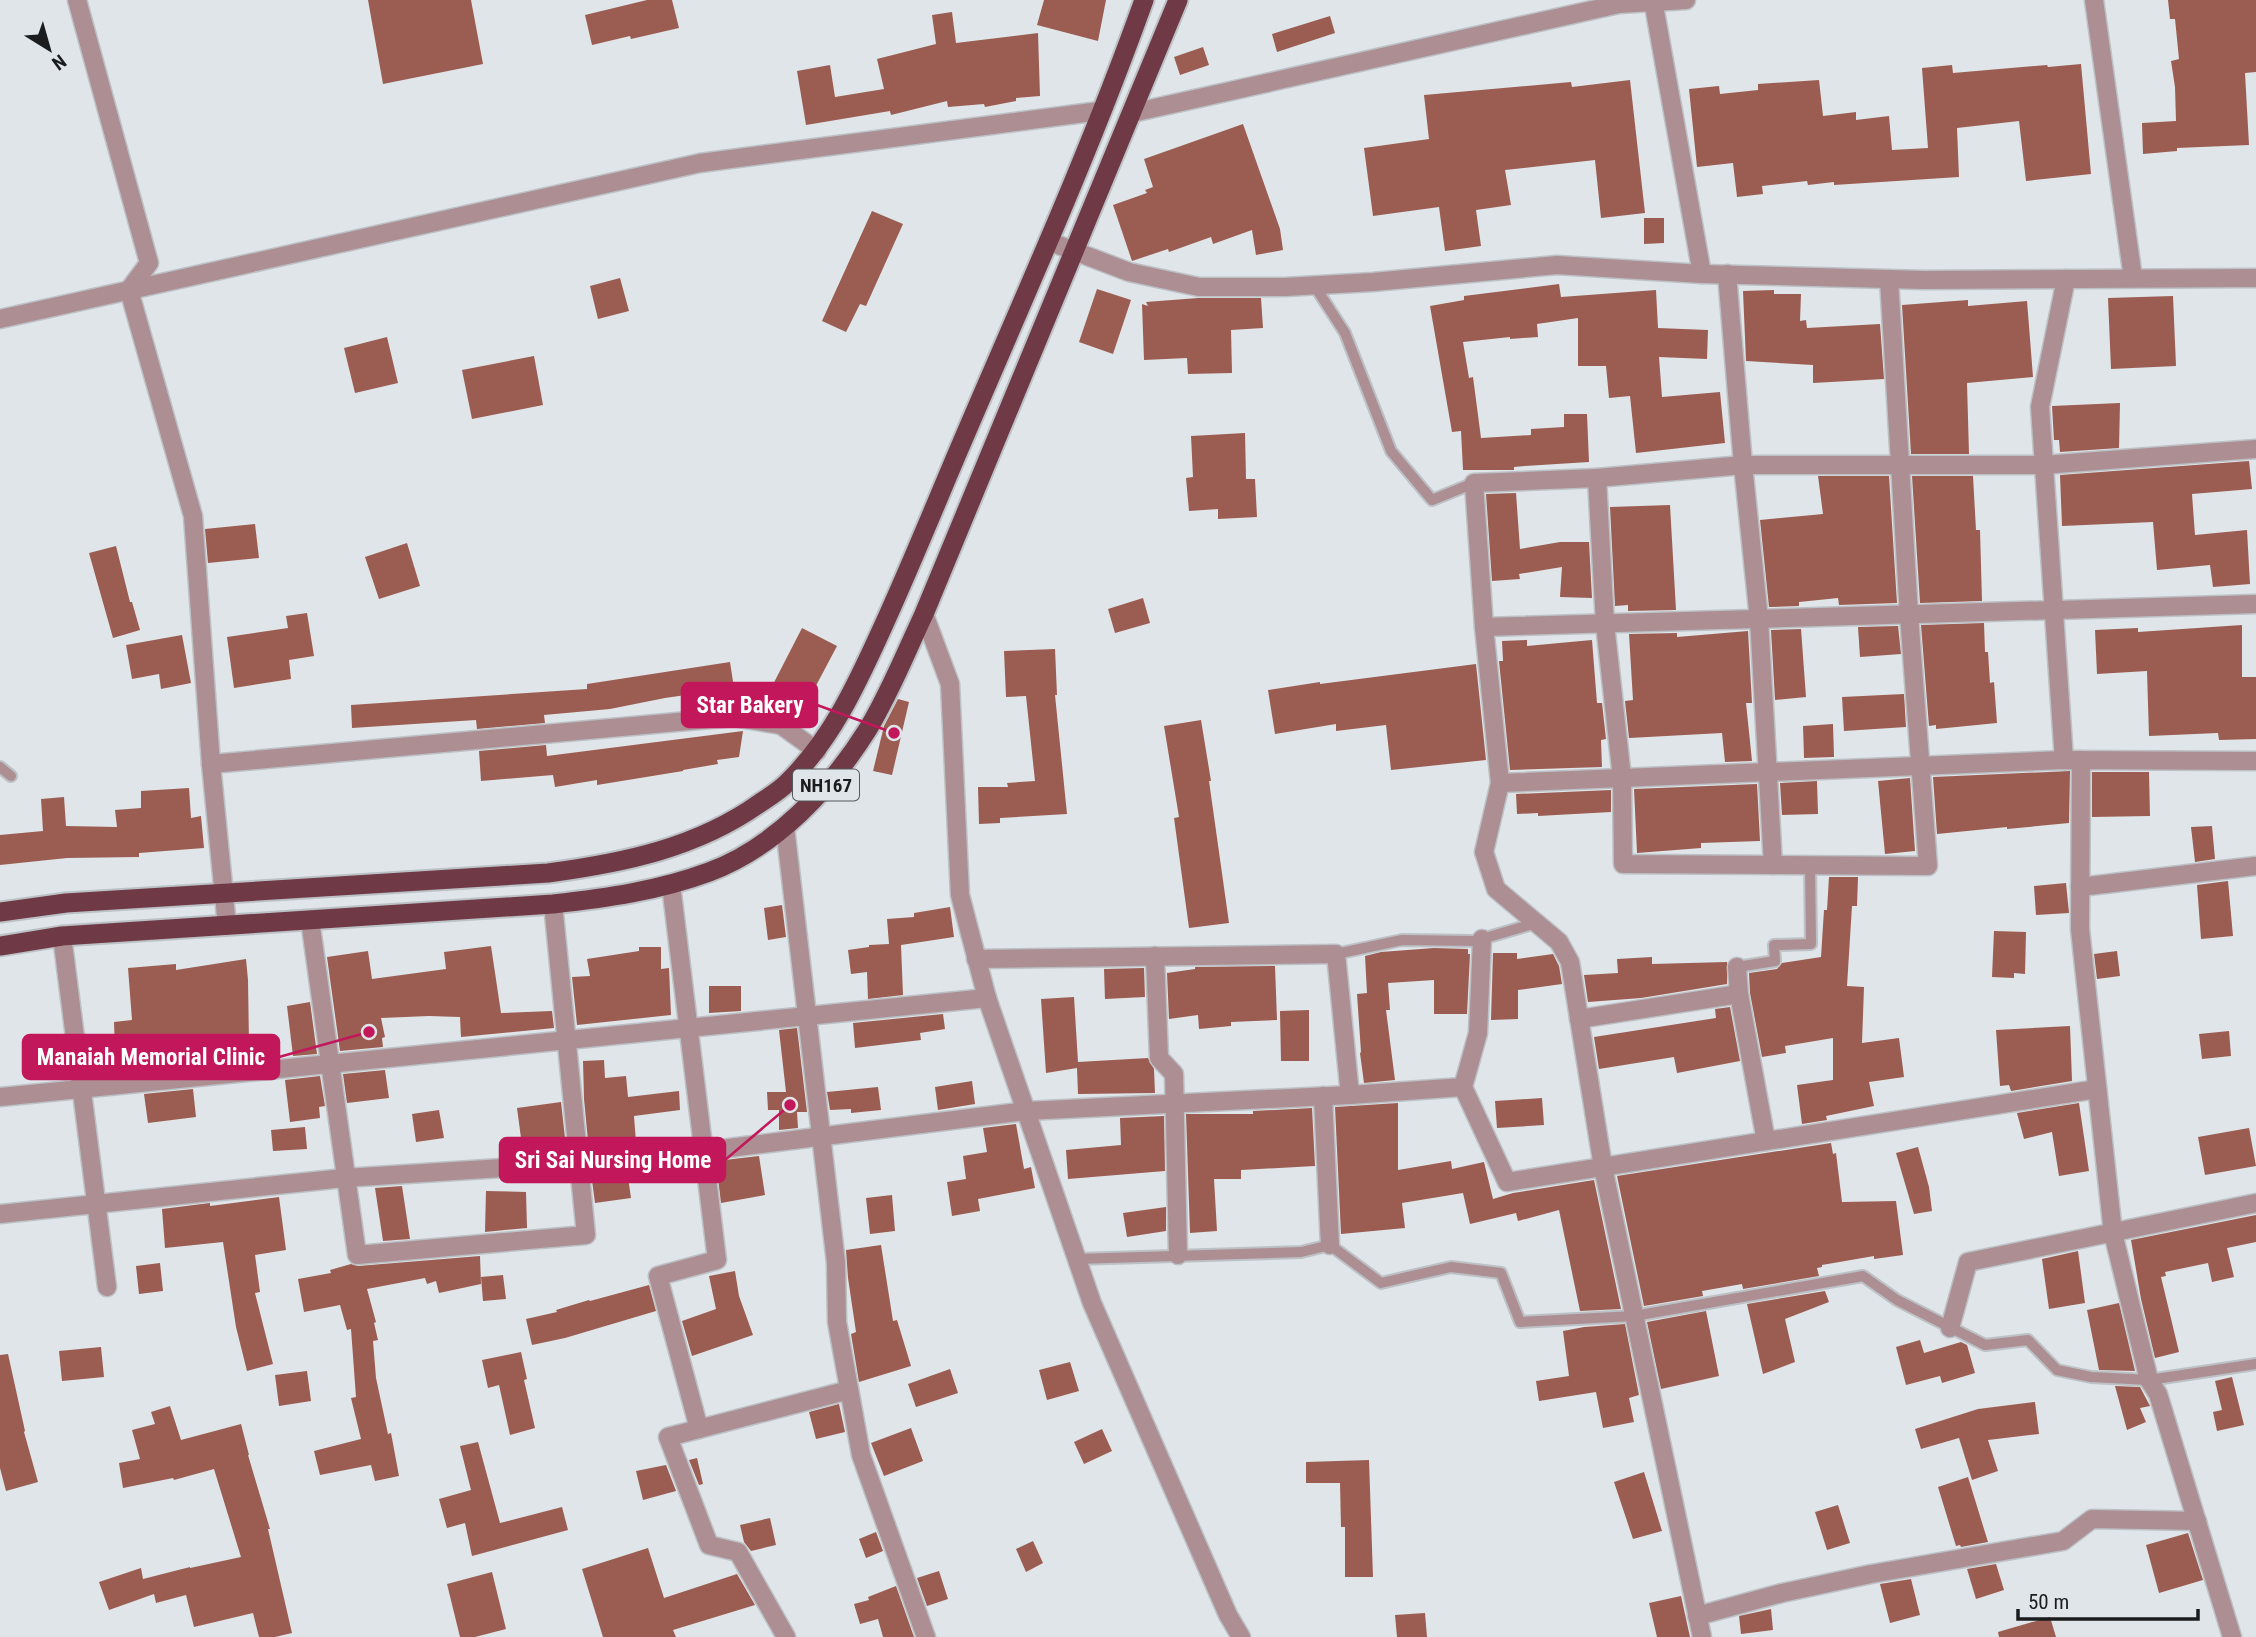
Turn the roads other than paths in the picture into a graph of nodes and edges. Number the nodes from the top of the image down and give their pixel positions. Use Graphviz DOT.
graph roads {
  1 [pos="78,0"];
  2 [pos="1144,0"];
  3 [pos="1178,0"];
  4 [pos="1686,0"];
  5 [pos="2094,0"];
  6 [pos="1653,1"];
  7 [pos="1100,111"];
  8 [pos="1132,113"];
  9 [pos="1048,241"];
  10 [pos="1073,251"];
  11 [pos="1702,274"];
  12 [pos="1727,274"];
  13 [pos="2133,278"];
  14 [pos="2256,278"];
  15 [pos="1889,279"];
  16 [pos="2066,279"];
  17 [pos="1314,285"];
  18 [pos="128,290"];
  19 [pos="0,319"];
  20 [pos="964,437"];
  21 [pos="992,448"];
  22 [pos="2256,449"];
  23 [pos="1900,465"];
  24 [pos="2043,465"];
  25 [pos="1743,466"];
  26 [pos="1597,478"];
  27 [pos="1474,483"];
  28 [pos="2256,604"];
  29 [pos="2053,611"];
  30 [pos="924,614"];
  31 [pos="1909,615"];
  32 [pos="1759,619"];
  33 [pos="1605,624"];
  34 [pos="1484,627"];
  35 [pos="817,751"];
  36 [pos="2072,760"];
  37 [pos="2256,761"];
  38 [pos="211,764"];
  39 [pos="1922,766"];
  40 [pos="0,767"];
  41 [pos="1768,772"];
  42 [pos="11,776"];
  43 [pos="1622,778"];
  44 [pos="1500,783"];
  45 [pos="785,827"];
  46 [pos="1773,865"];
  47 [pos="1810,866"];
  48 [pos="2256,866"];
  49 [pos="671,885"];
  50 [pos="2080,887"];
  51 [pos="224,893"];
  52 [pos="553,904"];
  53 [pos="0,912"];
  54 [pos="310,920"];
  55 [pos="1536,923"];
  56 [pos="227,926"];
  57 [pos="62,936"];
  58 [pos="1482,939"];
  59 [pos="0,946"];
  60 [pos="1336,954"];
  61 [pos="1155,957"];
  62 [pos="976,959"];
  63 [pos="1737,967"];
  64 [pos="1740,994"];
  65 [pos="987,998"];
  66 [pos="808,1016"];
  67 [pos="1579,1019"];
  68 [pos="689,1028"];
  69 [pos="566,1040"];
  70 [pos="329,1064"];
  71 [pos="1463,1087"];
  72 [pos="82,1088"];
  73 [pos="2097,1089"];
  74 [pos="1350,1095"];
  75 [pos="1323,1096"];
  76 [pos="0,1097"];
  77 [pos="1175,1104"];
  78 [pos="1026,1111"];
  79 [pos="822,1138"];
  80 [pos="1766,1141"];
  81 [pos="705,1151"];
  82 [pos="580,1163"];
  83 [pos="1603,1167"];
  84 [pos="344,1178"];
  85 [pos="2256,1203"];
  86 [pos="97,1205"];
  87 [pos="0,1214"];
  88 [pos="2113,1233"];
  89 [pos="1330,1245"];
  90 [pos="1178,1255"];
  91 [pos="1076,1259"];
  92 [pos="107,1287"];
  93 [pos="1634,1316"];
  94 [pos="1950,1328"];
  95 [pos="2256,1364"];
  96 [pos="2149,1380"];
  97 [pos="849,1390"];
  98 [pos="699,1429"];
  99 [pos="2197,1521"];
  100 [pos="1697,1616"];
  101 [pos="786,1637"];
  102 [pos="926,1637"];
  103 [pos="1241,1637"];
  104 [pos="1702,1637"];
  105 [pos="2232,1637"];
  1 -- 18 [label="street"];
  2 -- 7 [label="highway, NH167"];
  3 -- 8 [label="highway, NH167"];
  4 -- 6 [label="street"];
  5 -- 13 [label="street"];
  6 -- 8 [label="street"];
  6 -- 11 [label="street"];
  7 -- 9 [label="highway, NH167"];
  7 -- 18 [label="street"];
  8 -- 10 [label="highway, NH167"];
  9 -- 10 [label="street"];
  9 -- 20 [label="highway, NH167"];
  10 -- 17 [label="street"];
  10 -- 21 [label="highway, NH167"];
  11 -- 12 [label="street"];
  11 -- 17 [label="street"];
  12 -- 15 [label="street"];
  12 -- 25 [label="street"];
  13 -- 14 [label="street"];
  13 -- 16 [label="street"];
  15 -- 16 [label="street"];
  15 -- 23 [label="street"];
  16 -- 24 [label="street"];
  17 -- 27 [label="lane"];
  18 -- 19 [label="street"];
  18 -- 38 [label="street"];
  20 -- 21 [label="highway"];
  20 -- 35 [label="highway, NH167"];
  21 -- 30 [label="highway, NH167"];
  22 -- 24 [label="street"];
  23 -- 24 [label="street"];
  23 -- 25 [label="street"];
  23 -- 31 [label="street"];
  24 -- 29 [label="street"];
  25 -- 26 [label="street"];
  25 -- 32 [label="street"];
  26 -- 27 [label="street"];
  26 -- 33 [label="street"];
  27 -- 34 [label="street"];
  28 -- 29 [label="street"];
  29 -- 31 [label="street"];
  29 -- 36 [label="street"];
  30 -- 45 [label="highway, NH167"];
  30 -- 62 [label="street"];
  31 -- 32 [label="street"];
  31 -- 39 [label="street"];
  32 -- 33 [label="street"];
  32 -- 41 [label="street"];
  33 -- 34 [label="street"];
  33 -- 43 [label="street"];
  34 -- 44 [label="street"];
  35 -- 38 [label="street"];
  35 -- 51 [label="highway, NH167"];
  36 -- 37 [label="street"];
  36 -- 39 [label="street"];
  36 -- 50 [label="street"];
  38 -- 51 [label="street"];
  39 -- 41 [label="street"];
  39 -- 47 [label="street"];
  40 -- 42 [label="lane"];
  41 -- 43 [label="street"];
  41 -- 46 [label="street"];
  43 -- 44 [label="street"];
  43 -- 46 [label="street"];
  44 -- 55 [label="street"];
  45 -- 49 [label="highway, NH167"];
  45 -- 66 [label="street"];
  46 -- 47 [label="street"];
  47 -- 63 [label="lane"];
  48 -- 50 [label="street"];
  49 -- 52 [label="highway, NH167"];
  49 -- 68 [label="street"];
  50 -- 73 [label="street"];
  51 -- 53 [label="highway, NH167"];
  51 -- 56 [label="street"];
  52 -- 54 [label="highway, NH167"];
  52 -- 69 [label="street"];
  54 -- 56 [label="highway, NH167"];
  54 -- 70 [label="street"];
  55 -- 58 [label="lane"];
  55 -- 67 [label="street"];
  56 -- 57 [label="highway, NH167"];
  57 -- 59 [label="highway, NH167"];
  57 -- 72 [label="street"];
  58 -- 60 [label="lane"];
  58 -- 71 [label="street"];
  60 -- 61 [label="street"];
  60 -- 74 [label="street"];
  61 -- 62 [label="street"];
  61 -- 77 [label="street"];
  62 -- 65 [label="street"];
  63 -- 64 [label="street"];
  64 -- 67 [label="street"];
  64 -- 80 [label="street"];
  65 -- 66 [label="street"];
  65 -- 78 [label="street"];
  66 -- 68 [label="street"];
  66 -- 79 [label="street"];
  67 -- 83 [label="street"];
  68 -- 69 [label="street"];
  68 -- 81 [label="street"];
  69 -- 70 [label="street"];
  69 -- 82 [label="street"];
  70 -- 72 [label="street"];
  70 -- 84 [label="street"];
  71 -- 74 [label="street"];
  71 -- 83 [label="street"];
  72 -- 76 [label="street"];
  72 -- 86 [label="street"];
  73 -- 80 [label="street"];
  73 -- 88 [label="street"];
  74 -- 75 [label="street"];
  75 -- 77 [label="street"];
  75 -- 89 [label="street"];
  77 -- 78 [label="street"];
  77 -- 90 [label="street"];
  78 -- 79 [label="street"];
  78 -- 91 [label="street"];
  79 -- 81 [label="street"];
  79 -- 97 [label="street"];
  80 -- 83 [label="street"];
  81 -- 82 [label="street"];
  81 -- 98 [label="street"];
  82 -- 84 [label="street"];
  82 -- 84 [label="street"];
  83 -- 93 [label="street"];
  84 -- 86 [label="street"];
  85 -- 88 [label="street"];
  86 -- 87 [label="street"];
  86 -- 92 [label="street"];
  88 -- 94 [label="street"];
  88 -- 96 [label="street"];
  89 -- 90 [label="lane"];
  89 -- 93 [label="lane"];
  90 -- 91 [label="lane"];
  91 -- 103 [label="street"];
  93 -- 94 [label="lane"];
  93 -- 100 [label="street"];
  94 -- 96 [label="lane"];
  95 -- 96 [label="lane"];
  96 -- 99 [label="street"];
  97 -- 98 [label="street"];
  97 -- 102 [label="street"];
  98 -- 101 [label="street"];
  99 -- 100 [label="street"];
  99 -- 105 [label="street"];
  100 -- 104 [label="street"];
}
